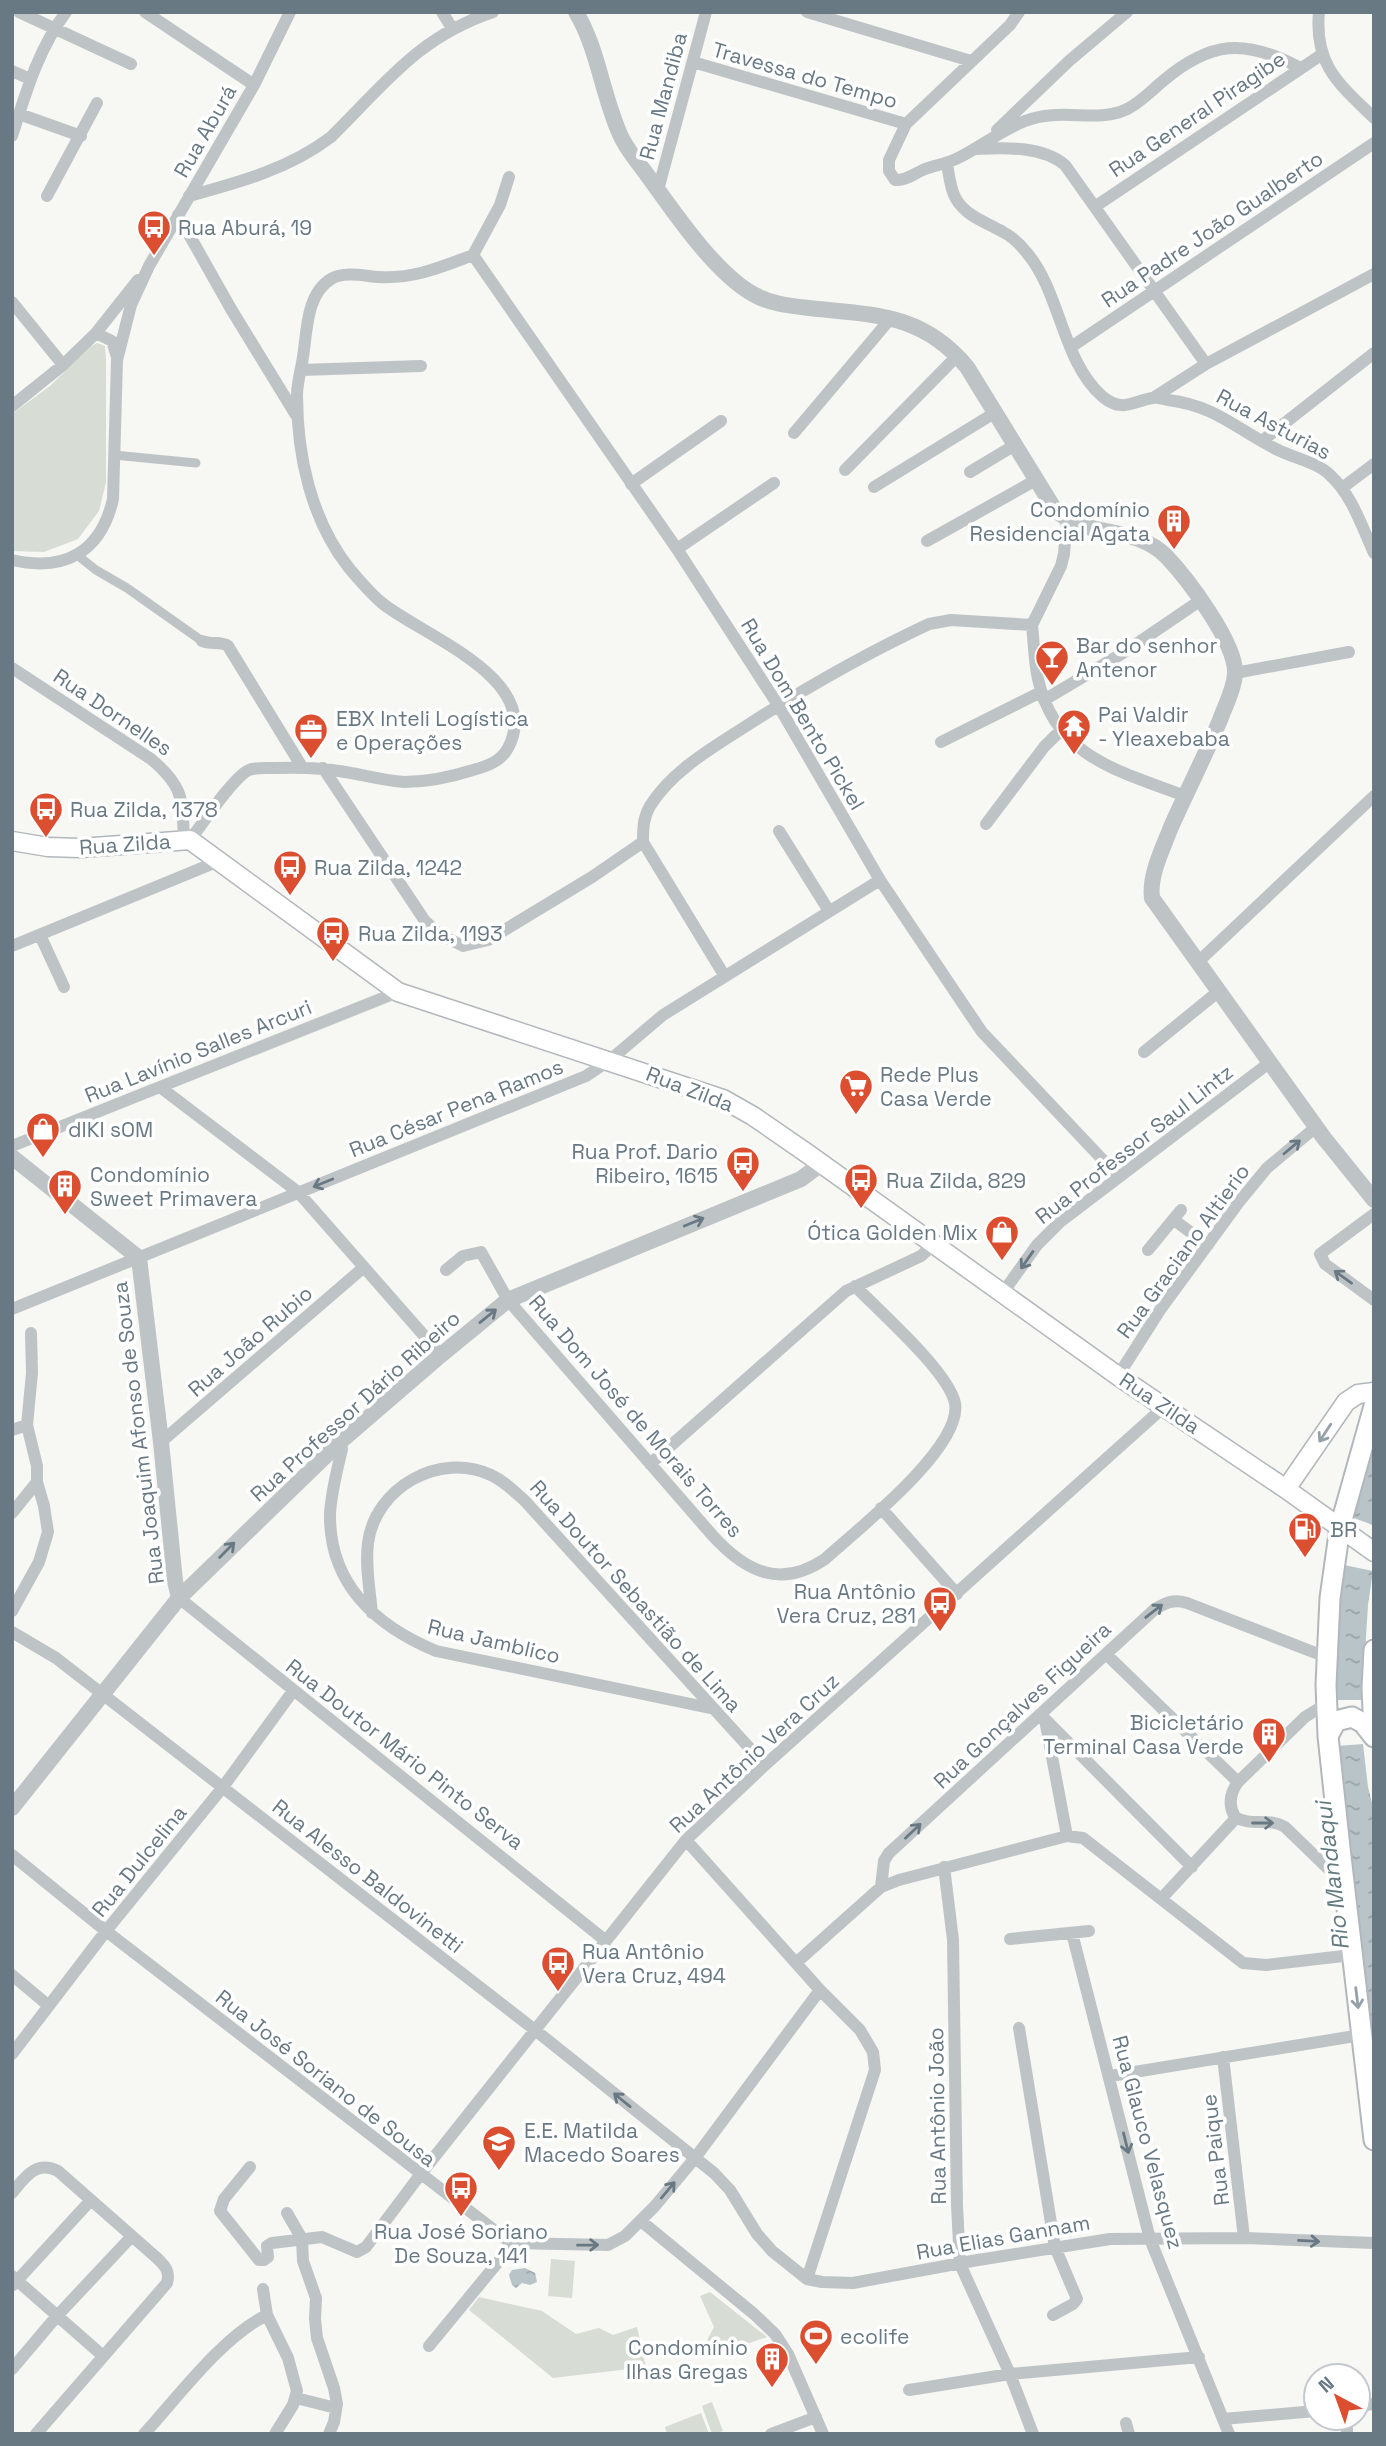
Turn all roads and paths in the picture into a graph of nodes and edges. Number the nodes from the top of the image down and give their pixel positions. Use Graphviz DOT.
graph roads {
  1 [pos="19,12"];
  2 [pos="66,12"];
  3 [pos="145,12"];
  4 [pos="290,12"];
  5 [pos="442,12"];
  6 [pos="493,12"];
  7 [pos="576,12"];
  8 [pos="706,12"];
  9 [pos="807,12"];
  10 [pos="1019,12"];
  11 [pos="1127,12"];
  12 [pos="1319,12"];
  13 [pos="55,27"];
  14 [pos="452,28"];
  15 [pos="1321,55"];
  16 [pos="971,61"];
  17 [pos="693,62"];
  18 [pos="131,64"];
  19 [pos="1300,68"];
  20 [pos="12,71"];
  21 [pos="30,79"];
  22 [pos="254,85"];
  23 [pos="97,103"];
  24 [pos="19,114"];
  25 [pos="1374,118"];
  26 [pos="906,124"];
  27 [pos="12,136"];
  28 [pos="81,136"];
  29 [pos="989,138"];
  30 [pos="1374,143"];
  31 [pos="973,149"];
  32 [pos="947,163"];
  33 [pos="509,177"];
  34 [pos="658,190"];
  35 [pos="47,196"];
  36 [pos="189,196"];
  37 [pos="1096,206"];
  38 [pos="178,215"];
  39 [pos="473,255"];
  40 [pos="149,266"];
  41 [pos="1374,274"];
  42 [pos="1156,292"];
  43 [pos="12,302"];
  44 [pos="891,318"];
  45 [pos="96,333"];
  46 [pos="1071,346"];
  47 [pos="1374,353"];
  48 [pos="958,355"];
  49 [pos="117,360"];
  50 [pos="1206,364"];
  51 [pos="63,365"];
  52 [pos="421,366"];
  53 [pos="301,370"];
  54 [pos="1153,398"];
  55 [pos="17,402"];
  56 [pos="996,412"];
  57 [pos="298,419"];
  58 [pos="720,421"];
  59 [pos="794,433"];
  60 [pos="1262,441"];
  61 [pos="1015,444"];
  62 [pos="113,456"];
  63 [pos="196,463"];
  64 [pos="1374,464"];
  65 [pos="845,470"];
  66 [pos="970,472"];
  67 [pos="1036,480"];
  68 [pos="774,483"];
  69 [pos="631,484"];
  70 [pos="874,487"];
  71 [pos="1342,488"];
  72 [pos="1067,520"];
  73 [pos="927,541"];
  74 [pos="677,549"];
  75 [pos="1374,553"];
  76 [pos="77,555"];
  77 [pos="12,560"];
  78 [pos="1201,600"];
  79 [pos="1032,625"];
  80 [pos="202,641"];
  81 [pos="1349,652"];
  82 [pos="12,668"];
  83 [pos="1235,673"];
  84 [pos="1043,696"];
  85 [pos="778,705"];
  86 [pos="1059,731"];
  87 [pos="941,742"];
  88 [pos="302,768"];
  89 [pos="323,768"];
  90 [pos="1185,796"];
  91 [pos="1374,796"];
  92 [pos="986,824"];
  93 [pos="779,831"];
  94 [pos="187,840"];
  95 [pos="12,841"];
  96 [pos="643,842"];
  97 [pos="219,861"];
  98 [pos="880,880"];
  99 [pos="829,911"];
  100 [pos="40,935"];
  101 [pos="12,946"];
  102 [pos="1198,962"];
  103 [pos="724,975"];
  104 [pos="64,987"];
  105 [pos="1219,991"];
  106 [pos="398,992"];
  107 [pos="1144,1052"];
  108 [pos="610,1060"];
  109 [pos="1269,1063"];
  110 [pos="160,1087"];
  111 [pos="1316,1127"];
  112 [pos="12,1146"];
  113 [pos="12,1157"];
  114 [pos="821,1164"];
  115 [pos="1119,1177"];
  116 [pos="298,1192"];
  117 [pos="1374,1200"];
  118 [pos="1374,1214"];
  119 [pos="933,1245"];
  120 [pos="1208,1245"];
  121 [pos="1148,1250"];
  122 [pos="139,1258"];
  123 [pos="363,1268"];
  124 [pos="446,1270"];
  125 [pos="855,1286"];
  126 [pos="1002,1294"];
  127 [pos="508,1300"];
  128 [pos="1374,1300"];
  129 [pos="12,1309"];
  130 [pos="30,1333"];
  131 [pos="440,1355"];
  132 [pos="1118,1376"];
  133 [pos="1374,1392"];
  134 [pos="1165,1406"];
  135 [pos="1374,1406"];
  136 [pos="27,1425"];
  137 [pos="12,1430"];
  138 [pos="161,1442"];
  139 [pos="340,1442"];
  140 [pos="650,1464"];
  141 [pos="37,1482"];
  142 [pos="1286,1489"];
  143 [pos="881,1508"];
  144 [pos="12,1513"];
  145 [pos="1340,1527"];
  146 [pos="1374,1552"];
  147 [pos="957,1594"];
  148 [pos="179,1598"];
  149 [pos="12,1611"];
  150 [pos="372,1614"];
  151 [pos="12,1632"];
  152 [pos="1374,1650"];
  153 [pos="1106,1654"];
  154 [pos="1326,1657"];
  155 [pos="1373,1688"];
  156 [pos="293,1691"];
  157 [pos="103,1694"];
  158 [pos="1326,1704"];
  159 [pos="712,1708"];
  160 [pos="1042,1717"];
  161 [pos="1330,1731"];
  162 [pos="1371,1731"];
  163 [pos="765,1765"];
  164 [pos="1238,1782"];
  165 [pos="223,1787"];
  166 [pos="12,1808"];
  167 [pos="1236,1818"];
  168 [pos="1067,1836"];
  169 [pos="685,1840"];
  170 [pos="12,1855"];
  171 [pos="944,1867"];
  172 [pos="1192,1867"];
  173 [pos="1344,1884"];
  174 [pos="881,1887"];
  175 [pos="1161,1899"];
  176 [pos="106,1931"];
  177 [pos="1089,1931"];
  178 [pos="1072,1933"];
  179 [pos="1010,1939"];
  180 [pos="607,1941"];
  181 [pos="1352,1955"];
  182 [pos="797,1962"];
  183 [pos="12,1975"];
  184 [pos="820,1990"];
  185 [pos="49,2006"];
  186 [pos="1019,2028"];
  187 [pos="535,2030"];
  188 [pos="1361,2035"];
  189 [pos="12,2054"];
  190 [pos="1223,2057"];
  191 [pos="1110,2076"];
  192 [pos="1374,2140"];
  193 [pos="695,2158"];
  194 [pos="250,2167"];
  195 [pos="420,2175"];
  196 [pos="12,2193"];
  197 [pos="91,2200"];
  198 [pos="287,2213"];
  199 [pos="641,2221"];
  200 [pos="132,2236"];
  201 [pos="1244,2238"];
  202 [pos="302,2239"];
  203 [pos="1150,2239"];
  204 [pos="511,2243"];
  205 [pos="1374,2244"];
  206 [pos="1055,2248"];
  207 [pos="960,2264"];
  208 [pos="807,2279"];
  209 [pos="14,2281"];
  210 [pos="263,2289"];
  211 [pos="267,2315"];
  212 [pos="1053,2315"];
  213 [pos="57,2316"];
  214 [pos="429,2346"];
  215 [pos="103,2356"];
  216 [pos="1199,2357"];
  217 [pos="12,2369"];
  218 [pos="1010,2374"];
  219 [pos="909,2390"];
  220 [pos="296,2398"];
  221 [pos="336,2408"];
  222 [pos="1302,2412"];
  223 [pos="816,2417"];
  224 [pos="1223,2419"];
  225 [pos="36,2434"];
  226 [pos="144,2434"];
  227 [pos="275,2434"];
  228 [pos="329,2434"];
  229 [pos="771,2434"];
  230 [pos="823,2434"];
  231 [pos="1033,2434"];
  232 [pos="1229,2434"];
  1 -- 13 [label="street"];
  2 -- 13 [label="street"];
  3 -- 22 [label="street"];
  4 -- 22 [label="street, Rua Aburá"];
  5 -- 14 [label="street"];
  6 -- 14 [label="street"];
  7 -- 34 [label="street"];
  8 -- 17 [label="street, Rua Mandiba"];
  9 -- 16 [label="street"];
  10 -- 16 [label="street"];
  11 -- 29 [label="street"];
  12 -- 15 [label="street"];
  13 -- 18 [label="street"];
  13 -- 21 [label="street"];
  14 -- 36 [label="street"];
  15 -- 19 [label="street, Rua General Piragibe"];
  15 -- 25 [label="street"];
  16 -- 26 [label="street"];
  17 -- 26 [label="street, Travessa do Tempo"];
  17 -- 34 [label="street, Rua Mandiba"];
  19 -- 29 [label="street"];
  19 -- 37 [label="street, Rua General Piragibe"];
  20 -- 21 [label="street"];
  21 -- 24 [label="street"];
  22 -- 36 [label="street, Rua Aburá"];
  23 -- 28 [label="street"];
  24 -- 27 [label="street"];
  24 -- 28 [label="street"];
  26 -- 32 [label="street"];
  28 -- 35 [label="street"];
  29 -- 31 [label="street"];
  30 -- 42 [label="street, Rua Padre João Gualberto"];
  31 -- 32 [label="street"];
  31 -- 37 [label="street"];
  32 -- 46 [label="street, Rua Asturias"];
  33 -- 39 [label="street"];
  34 -- 44 [label="street"];
  36 -- 38 [label="street, Rua Aburá"];
  37 -- 42 [label="street"];
  38 -- 40 [label="street, Rua Aburá"];
  38 -- 57 [label="street"];
  39 -- 53 [label="street"];
  39 -- 69 [label="street, Rua Dom Bento Pickel"];
  40 -- 45 [label="street, Rua Aburá"];
  40 -- 49 [label="street, Rua Aburá"];
  41 -- 50 [label="street, Rua Asturias"];
  42 -- 46 [label="street, Rua Padre João Gualberto"];
  42 -- 50 [label="street"];
  43 -- 51 [label="street"];
  44 -- 48 [label="street"];
  44 -- 59 [label="street"];
  45 -- 49 [label="street"];
  45 -- 51 [label="street, Rua Aburá"];
  46 -- 54 [label="street, Rua Asturias"];
  47 -- 60 [label="street"];
  48 -- 56 [label="street"];
  48 -- 65 [label="street"];
  49 -- 62 [label="street, Rua Aburá"];
  50 -- 54 [label="street, Rua Asturias"];
  51 -- 55 [label="street, Rua Aburá"];
  52 -- 53 [label="street"];
  53 -- 57 [label="street"];
  54 -- 60 [label="street, Rua Asturias"];
  56 -- 61 [label="street"];
  56 -- 70 [label="street"];
  57 -- 89 [label="street"];
  58 -- 69 [label="street"];
  60 -- 71 [label="street, Rua Asturias"];
  61 -- 66 [label="street"];
  61 -- 67 [label="street"];
  62 -- 63 [label="street"];
  62 -- 76 [label="street, Rua Aburá"];
  64 -- 71 [label="street"];
  67 -- 72 [label="street"];
  67 -- 73 [label="street"];
  68 -- 74 [label="street"];
  69 -- 74 [label="street, Rua Dom Bento Pickel"];
  71 -- 75 [label="street, Rua Asturias"];
  72 -- 78 [label="street"];
  72 -- 79 [label="street"];
  74 -- 85 [label="street, Rua Dom Bento Pickel"];
  76 -- 77 [label="street"];
  76 -- 80 [label="street"];
  78 -- 83 [label="street"];
  78 -- 84 [label="street"];
  79 -- 84 [label="street"];
  79 -- 85 [label="street"];
  80 -- 88 [label="street"];
  81 -- 83 [label="street"];
  82 -- 94 [label="street, Rua Dornelles"];
  83 -- 90 [label="street"];
  84 -- 86 [label="street"];
  84 -- 87 [label="street"];
  85 -- 96 [label="street"];
  85 -- 98 [label="street, Rua Dom Bento Pickel"];
  86 -- 90 [label="street"];
  86 -- 92 [label="street"];
  88 -- 89 [label="street"];
  88 -- 94 [label="street"];
  89 -- 96 [label="street"];
  90 -- 102 [label="street"];
  91 -- 102 [label="street"];
  93 -- 99 [label="street"];
  94 -- 95 [label="main road, Rua Zilda"];
  94 -- 97 [label="main road, Rua Zilda"];
  96 -- 103 [label="street"];
  97 -- 100 [label="street"];
  97 -- 106 [label="main road, Rua Zilda"];
  98 -- 99 [label="street, Rua César Pena Ramos"];
  98 -- 115 [label="street, Rua Dom Bento Pickel"];
  99 -- 103 [label="street, Rua César Pena Ramos"];
  100 -- 101 [label="street"];
  100 -- 104 [label="street"];
  102 -- 105 [label="street"];
  103 -- 108 [label="street, Rua César Pena Ramos"];
  105 -- 107 [label="street"];
  105 -- 109 [label="street"];
  106 -- 108 [label="main road, Rua Zilda"];
  106 -- 110 [label="street, Rua Lavínio Salles Arcuri"];
  108 -- 114 [label="main road, Rua Zilda"];
  108 -- 116 [label="street, Rua César Pena Ramos, one-way"];
  109 -- 111 [label="street"];
  109 -- 115 [label="street, Rua Professor Saul Lintz"];
  110 -- 112 [label="street, Rua Lavínio Salles Arcuri"];
  110 -- 116 [label="street"];
  111 -- 117 [label="street"];
  120 -- 111 [label="street, Rua Graciano Altierio, one-way"];
  113 -- 122 [label="street, Rua Joaquim Afonso de Souza"];
  114 -- 119 [label="main road, Rua Zilda"];
  127 -- 114 [label="street, Rua Professor Dário Ribeiro, one-way"];
  115 -- 126 [label="street, Rua Professor Saul Lintz, one-way"];
  116 -- 122 [label="street, Rua César Pena Ramos"];
  116 -- 123 [label="street"];
  128 -- 118 [label="street, one-way"];
  119 -- 125 [label="street"];
  119 -- 126 [label="main road, Rua Zilda"];
  120 -- 121 [label="street"];
  120 -- 132 [label="street, Rua Graciano Altierio"];
  122 -- 129 [label="street, Rua César Pena Ramos"];
  122 -- 138 [label="street, Rua Joaquim Afonso de Souza"];
  123 -- 131 [label="street"];
  123 -- 138 [label="street, Rua João Rubio"];
  124 -- 127 [label="street, Rua Dom José de Morais Torres"];
  125 -- 140 [label="street"];
  125 -- 143 [label="street, Rua Dom José de Morais Torres"];
  126 -- 132 [label="main road, Rua Zilda"];
  131 -- 127 [label="street, Rua Professor Dário Ribeiro, one-way"];
  127 -- 140 [label="street, Rua Dom José de Morais Torres"];
  130 -- 136 [label="street"];
  131 -- 139 [label="street, Rua Professor Dário Ribeiro"];
  132 -- 134 [label="main road, Rua Zilda"];
  133 -- 142 [label="main road, one-way"];
  134 -- 142 [label="main road, Rua Zilda"];
  134 -- 147 [label="street, Rua Antônio Vera Cruz"];
  135 -- 145 [label="main road"];
  136 -- 137 [label="street"];
  136 -- 141 [label="street"];
  138 -- 148 [label="street, Rua Joaquim Afonso de Souza"];
  148 -- 139 [label="street, Rua Professor Dário Ribeiro, one-way"];
  139 -- 150 [label="street, Rua Jamblico"];
  140 -- 143 [label="street, Rua Dom José de Morais Torres"];
  141 -- 144 [label="street"];
  141 -- 149 [label="street"];
  142 -- 145 [label="main road, Rua Zilda"];
  143 -- 147 [label="street"];
  145 -- 146 [label="main road, Rua Zilda"];
  145 -- 154 [label="main road"];
  147 -- 163 [label="street, Rua Antônio Vera Cruz"];
  148 -- 156 [label="street, Rua Doutor Mário Pinto Serva"];
  148 -- 157 [label="street, Rua Professor Dário Ribeiro"];
  150 -- 159 [label="street, Rua Jamblico"];
  150 -- 159 [label="street, Rua Doutor Sebastião de Lima"];
  151 -- 157 [label="street, Rua Alesso Baldovinetti"];
  152 -- 155 [label="main road"];
  153 -- 154 [label="street, Rua Gonçalves Figueira, one-way"];
  153 -- 160 [label="street, Rua Gonçalves Figueira"];
  153 -- 164 [label="street"];
  154 -- 158 [label="main road"];
  155 -- 162 [label="main road"];
  156 -- 165 [label="street, Rua Dulcelina"];
  156 -- 180 [label="street, Rua Doutor Mário Pinto Serva"];
  157 -- 165 [label="street, Rua Alesso Baldovinetti"];
  157 -- 166 [label="street, Rua Professor Dário Ribeiro"];
  158 -- 161 [label="main road"];
  158 -- 164 [label="street"];
  159 -- 163 [label="street, Rua Doutor Sebastião de Lima"];
  160 -- 168 [label="street"];
  160 -- 172 [label="street"];
  174 -- 160 [label="street, Rua Gonçalves Figueira, one-way"];
  161 -- 162 [label="main road"];
  161 -- 173 [label="main road"];
  163 -- 169 [label="street, Rua Antônio Vera Cruz"];
  164 -- 167 [label="street"];
  165 -- 176 [label="street, Rua Dulcelina"];
  165 -- 187 [label="street, Rua Alesso Baldovinetti"];
  167 -- 172 [label="street"];
  167 -- 173 [label="street, one-way"];
  168 -- 171 [label="street"];
  168 -- 175 [label="street"];
  169 -- 180 [label="street, Rua Antônio Vera Cruz"];
  169 -- 182 [label="street"];
  170 -- 176 [label="street, Rua José Soriano de Sousa"];
  171 -- 174 [label="street"];
  171 -- 207 [label="street, Rua Antônio João"];
  172 -- 175 [label="street"];
  173 -- 181 [label="main road"];
  174 -- 182 [label="street"];
  175 -- 181 [label="street"];
  176 -- 185 [label="street, Rua Dulcelina"];
  176 -- 195 [label="street, Rua José Soriano de Sousa"];
  177 -- 178 [label="street"];
  178 -- 179 [label="street"];
  178 -- 191 [label="street, Rua Glauco Velasquez"];
  180 -- 187 [label="street, Rua Antônio Vera Cruz"];
  181 -- 188 [label="main road, one-way"];
  182 -- 184 [label="street"];
  183 -- 185 [label="street"];
  184 -- 193 [label="street"];
  184 -- 208 [label="street"];
  185 -- 189 [label="street, Rua Dulcelina"];
  186 -- 206 [label="street"];
  193 -- 187 [label="street, Rua Alesso Baldovinetti, one-way"];
  187 -- 195 [label="street, Rua Antônio Vera Cruz"];
  188 -- 190 [label="street"];
  188 -- 192 [label="main road"];
  190 -- 191 [label="street"];
  190 -- 201 [label="street, Rua Paique"];
  191 -- 203 [label="street, Rua Glauco Velasquez, one-way"];
  199 -- 193 [label="street, one-way"];
  193 -- 208 [label="street"];
  194 -- 202 [label="street"];
  195 -- 202 [label="street, Rua Antônio Vera Cruz"];
  195 -- 204 [label="street, Rua José Soriano de Sousa"];
  196 -- 197 [label="street"];
  197 -- 200 [label="street"];
  197 -- 209 [label="street"];
  198 -- 202 [label="street"];
  204 -- 199 [label="street, one-way"];
  199 -- 223 [label="street"];
  200 -- 213 [label="street"];
  200 -- 215 [label="street"];
  201 -- 203 [label="street, Rua Elias Gannam"];
  201 -- 205 [label="street, Rua Elias Gannam, one-way"];
  202 -- 221 [label="street"];
  203 -- 206 [label="street, Rua Elias Gannam"];
  203 -- 216 [label="street, Rua Glauco Velasquez"];
  204 -- 214 [label="street"];
  206 -- 207 [label="street, Rua Elias Gannam"];
  206 -- 212 [label="street"];
  207 -- 208 [label="street, Rua Elias Gannam"];
  207 -- 218 [label="street, Rua Antônio João"];
  209 -- 213 [label="street"];
  210 -- 211 [label="street"];
  211 -- 220 [label="street"];
  211 -- 226 [label="street"];
  213 -- 215 [label="street"];
  213 -- 217 [label="street"];
  215 -- 225 [label="street"];
  216 -- 218 [label="street"];
  216 -- 224 [label="street, Rua Glauco Velasquez"];
  218 -- 219 [label="street"];
  218 -- 231 [label="street, Rua Antônio João"];
  220 -- 221 [label="street"];
  220 -- 227 [label="street"];
  221 -- 228 [label="street"];
  222 -- 224 [label="street"];
  223 -- 229 [label="street"];
  223 -- 230 [label="street"];
  224 -- 232 [label="street, Rua Glauco Velasquez"];
}
